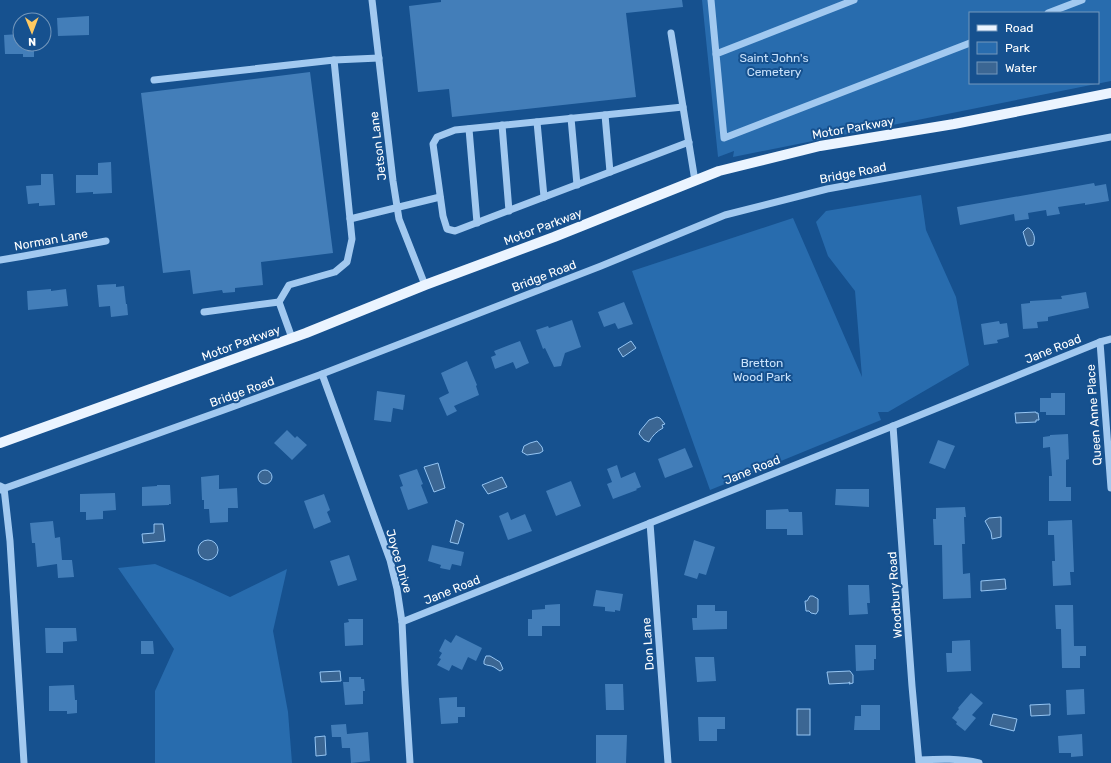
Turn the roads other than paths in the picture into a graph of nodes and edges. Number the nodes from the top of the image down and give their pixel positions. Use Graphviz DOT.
graph roads {
  1 [pos="372,0"];
  2 [pos="711,0"];
  3 [pos="854,0"];
  4 [pos="1082,0"];
  5 [pos="1051,12"];
  6 [pos="671,33"];
  7 [pos="969,43"];
  8 [pos="716,54"];
  9 [pos="379,58"];
  10 [pos="334,60"];
  11 [pos="154,80"];
  12 [pos="1111,93"];
  13 [pos="683,107"];
  14 [pos="605,115"];
  15 [pos="571,118"];
  16 [pos="537,122"];
  17 [pos="502,125"];
  18 [pos="469,129"];
  19 [pos="1111,137"];
  20 [pos="689,142"];
  21 [pos="610,172"];
  22 [pos="695,181"];
  23 [pos="577,185"];
  24 [pos="440,197"];
  25 [pos="544,197"];
  26 [pos="397,208"];
  27 [pos="509,211"];
  28 [pos="350,219"];
  29 [pos="477,223"];
  30 [pos="106,241"];
  31 [pos="0,260"];
  32 [pos="425,285"];
  33 [pos="279,302"];
  34 [pos="204,312"];
  35 [pos="292,338"];
  36 [pos="1111,340"];
  37 [pos="1100,342"];
  38 [pos="322,374"];
  39 [pos="893,426"];
  40 [pos="0,443"];
  41 [pos="1,488"];
  42 [pos="1111,488"];
  43 [pos="650,523"];
  44 [pos="402,622"];
  45 [pos="919,761"];
  46 [pos="24,763"];
  47 [pos="410,763"];
  48 [pos="668,763"];
  49 [pos="979,763"];
  1 -- 9 [label="street, Jetson Lane"];
  2 -- 8 [label="street"];
  3 -- 8 [label="street"];
  4 -- 5 [label="street"];
  6 -- 13 [label="street"];
  7 -- 8 [label="street"];
  9 -- 10 [label="street"];
  9 -- 26 [label="street, Jetson Lane"];
  10 -- 11 [label="street"];
  10 -- 28 [label="street"];
  12 -- 22 [label="main road, Motor Parkway"];
  13 -- 14 [label="street"];
  13 -- 20 [label="street"];
  14 -- 15 [label="street"];
  14 -- 21 [label="street"];
  15 -- 16 [label="street"];
  15 -- 23 [label="street"];
  16 -- 17 [label="street"];
  16 -- 25 [label="street"];
  17 -- 18 [label="street"];
  17 -- 27 [label="street"];
  18 -- 24 [label="street"];
  18 -- 29 [label="street"];
  19 -- 38 [label="street, Bridge Road"];
  20 -- 21 [label="street"];
  20 -- 22 [label="street"];
  21 -- 23 [label="street"];
  22 -- 32 [label="main road, Motor Parkway"];
  23 -- 25 [label="street"];
  24 -- 26 [label="street"];
  24 -- 29 [label="street"];
  25 -- 27 [label="street"];
  26 -- 28 [label="street"];
  26 -- 32 [label="street, Jetson Lane"];
  27 -- 29 [label="street"];
  28 -- 33 [label="street"];
  30 -- 31 [label="street, Norman Lane"];
  32 -- 35 [label="main road, Motor Parkway"];
  33 -- 34 [label="street"];
  33 -- 35 [label="street"];
  35 -- 40 [label="main road, Motor Parkway"];
  36 -- 37 [label="street, Jane Road"];
  37 -- 39 [label="street, Jane Road"];
  37 -- 42 [label="street, Queen Anne Place"];
  38 -- 41 [label="street, Bridge Road"];
  38 -- 44 [label="street, Joyce Drive"];
  39 -- 43 [label="street, Jane Road"];
  39 -- 45 [label="street, Woodbury Road"];
  41 -- 46 [label="street"];
  43 -- 44 [label="street, Jane Road"];
  43 -- 48 [label="street, Don Lane"];
  44 -- 47 [label="street, Joyce Drive"];
  45 -- 49 [label="street"];
}
